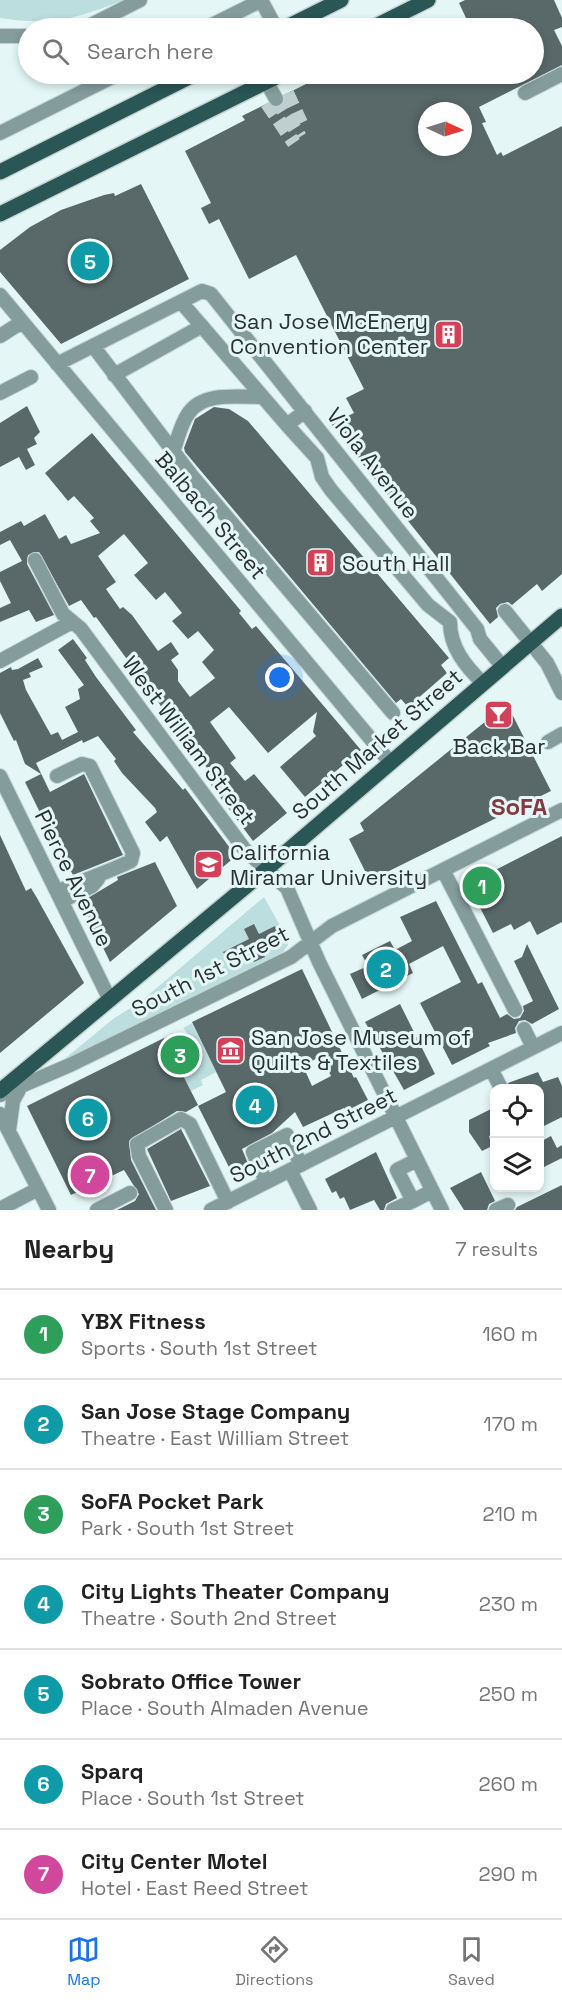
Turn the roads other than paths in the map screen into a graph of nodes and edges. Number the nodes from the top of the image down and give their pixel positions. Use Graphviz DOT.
graph roads {
  1 [pos="140,0"];
  2 [pos="262,0"];
  3 [pos="341,0"];
  4 [pos="428,0"];
  5 [pos="105,18"];
  6 [pos="226,18"];
  7 [pos="271,18"];
  8 [pos="305,18"];
  9 [pos="392,18"];
  10 [pos="0,36"];
  11 [pos="18,36"];
  12 [pos="562,74"];
  13 [pos="544,83"];
  14 [pos="94,84"];
  15 [pos="175,84"];
  16 [pos="251,84"];
  17 [pos="268,84"];
  18 [pos="543,84"];
  19 [pos="525,93"];
  20 [pos="277,99"];
  21 [pos="0,133"];
  22 [pos="0,172"];
  23 [pos="0,214"];
  24 [pos="0,296"];
  25 [pos="181,302"];
  26 [pos="22,322"];
  27 [pos="202,326"];
  28 [pos="0,336"];
  29 [pos="93,346"];
  30 [pos="57,364"];
  31 [pos="114,375"];
  32 [pos="32,377"];
  33 [pos="0,393"];
  34 [pos="263,397"];
  35 [pos="305,411"];
  36 [pos="287,425"];
  37 [pos="174,449"];
  38 [pos="35,560"];
  39 [pos="505,611"];
  40 [pos="562,616"];
  41 [pos="72,622"];
  42 [pos="532,641"];
  43 [pos="0,661"];
  44 [pos="502,666"];
  45 [pos="483,682"];
  46 [pos="562,693"];
  47 [pos="393,712"];
  48 [pos="562,734"];
  49 [pos="548,742"];
  50 [pos="390,762"];
  51 [pos="0,776"];
  52 [pos="57,776"];
  53 [pos="562,810"];
  54 [pos="266,868"];
  55 [pos="443,870"];
  56 [pos="59,897"];
  57 [pos="310,942"];
  58 [pos="109,998"];
  59 [pos="515,1010"];
  60 [pos="524,1029"];
  61 [pos="562,1033"];
  62 [pos="533,1047"];
  63 [pos="48,1050"];
  64 [pos="491,1069"];
  65 [pos="498,1084"];
  66 [pos="20,1088"];
  67 [pos="0,1093"];
  68 [pos="0,1114"];
  69 [pos="395,1117"];
  70 [pos="9,1132"];
  71 [pos="417,1160"];
  72 [pos="296,1168"];
  73 [pos="266,1182"];
  74 [pos="38,1190"];
  75 [pos="432,1191"];
  76 [pos="130,1193"];
  77 [pos="413,1201"];
  78 [pos="228,1202"];
  79 [pos="0,1209"];
  80 [pos="49,1210"];
  81 [pos="97,1210"];
  82 [pos="166,1210"];
  83 [pos="211,1210"];
  84 [pos="310,1210"];
  85 [pos="393,1210"];
  86 [pos="442,1210"];
  1 -- 5 [label="street"];
  2 -- 6 [label="street"];
  2 -- 7 [label="street"];
  3 -- 8 [label="main road"];
  4 -- 9 [label="main road"];
  10 -- 11 [label="street"];
  12 -- 13 [label="street"];
  14 -- 21 [label="street"];
  15 -- 22 [label="main road"];
  16 -- 23 [label="main road"];
  17 -- 20 [label="street"];
  18 -- 19 [label="street"];
  24 -- 26 [label="street, Balbach Street"];
  25 -- 27 [label="street"];
  25 -- 29 [label="street"];
  25 -- 35 [label="street, Viola Avenue"];
  26 -- 28 [label="street"];
  26 -- 30 [label="street, Balbach Street"];
  27 -- 31 [label="street"];
  27 -- 34 [label="street"];
  29 -- 30 [label="street"];
  29 -- 31 [label="street"];
  30 -- 50 [label="street, Balbach Street"];
  31 -- 37 [label="street"];
  32 -- 33 [label="street"];
  34 -- 36 [label="street"];
  34 -- 37 [label="street"];
  35 -- 36 [label="street"];
  35 -- 44 [label="street, Viola Avenue"];
  36 -- 45 [label="street"];
  37 -- 47 [label="street"];
  38 -- 41 [label="street, West William Street"];
  39 -- 42 [label="street"];
  40 -- 42 [label="main road, South Market Street"];
  41 -- 43 [label="street"];
  41 -- 54 [label="street, West William Street"];
  42 -- 44 [label="main road, South Market Street"];
  42 -- 46 [label="street"];
  44 -- 45 [label="main road, South Market Street"];
  45 -- 50 [label="main road, South Market Street"];
  48 -- 49 [label="street"];
  50 -- 54 [label="main road, South Market Street"];
  51 -- 56 [label="street, Pierce Avenue"];
  52 -- 56 [label="street"];
  53 -- 55 [label="street, South 1st Street"];
  54 -- 57 [label="street, West William Street"];
  54 -- 58 [label="main road, South Market Street"];
  55 -- 57 [label="street, South 1st Street"];
  55 -- 59 [label="street"];
  56 -- 58 [label="street, Pierce Avenue"];
  57 -- 66 [label="street, South 1st Street"];
  57 -- 69 [label="street, West William Street"];
  58 -- 63 [label="main road, South Market Street"];
  60 -- 62 [label="street"];
  61 -- 62 [label="street, South 2nd Street"];
  62 -- 64 [label="street, South 2nd Street"];
  63 -- 66 [label="street"];
  63 -- 67 [label="main road, South Market Street"];
  64 -- 65 [label="street"];
  64 -- 69 [label="street, South 2nd Street"];
  66 -- 67 [label="street, South 1st Street"];
  66 -- 70 [label="street"];
  68 -- 70 [label="street"];
  69 -- 71 [label="street, West William Street"];
  69 -- 72 [label="street, South 2nd Street"];
  70 -- 74 [label="street"];
  71 -- 75 [label="street, West William Street"];
  71 -- 77 [label="street"];
  72 -- 73 [label="street, South 2nd Street"];
  72 -- 73 [label="street"];
  72 -- 84 [label="street"];
  73 -- 78 [label="street, South 2nd Street"];
  74 -- 79 [label="street"];
  74 -- 80 [label="street"];
  75 -- 77 [label="street"];
  75 -- 86 [label="street, West William Street"];
  76 -- 81 [label="street"];
  77 -- 85 [label="street"];
  78 -- 82 [label="street"];
  78 -- 83 [label="street, South 2nd Street"];
}
